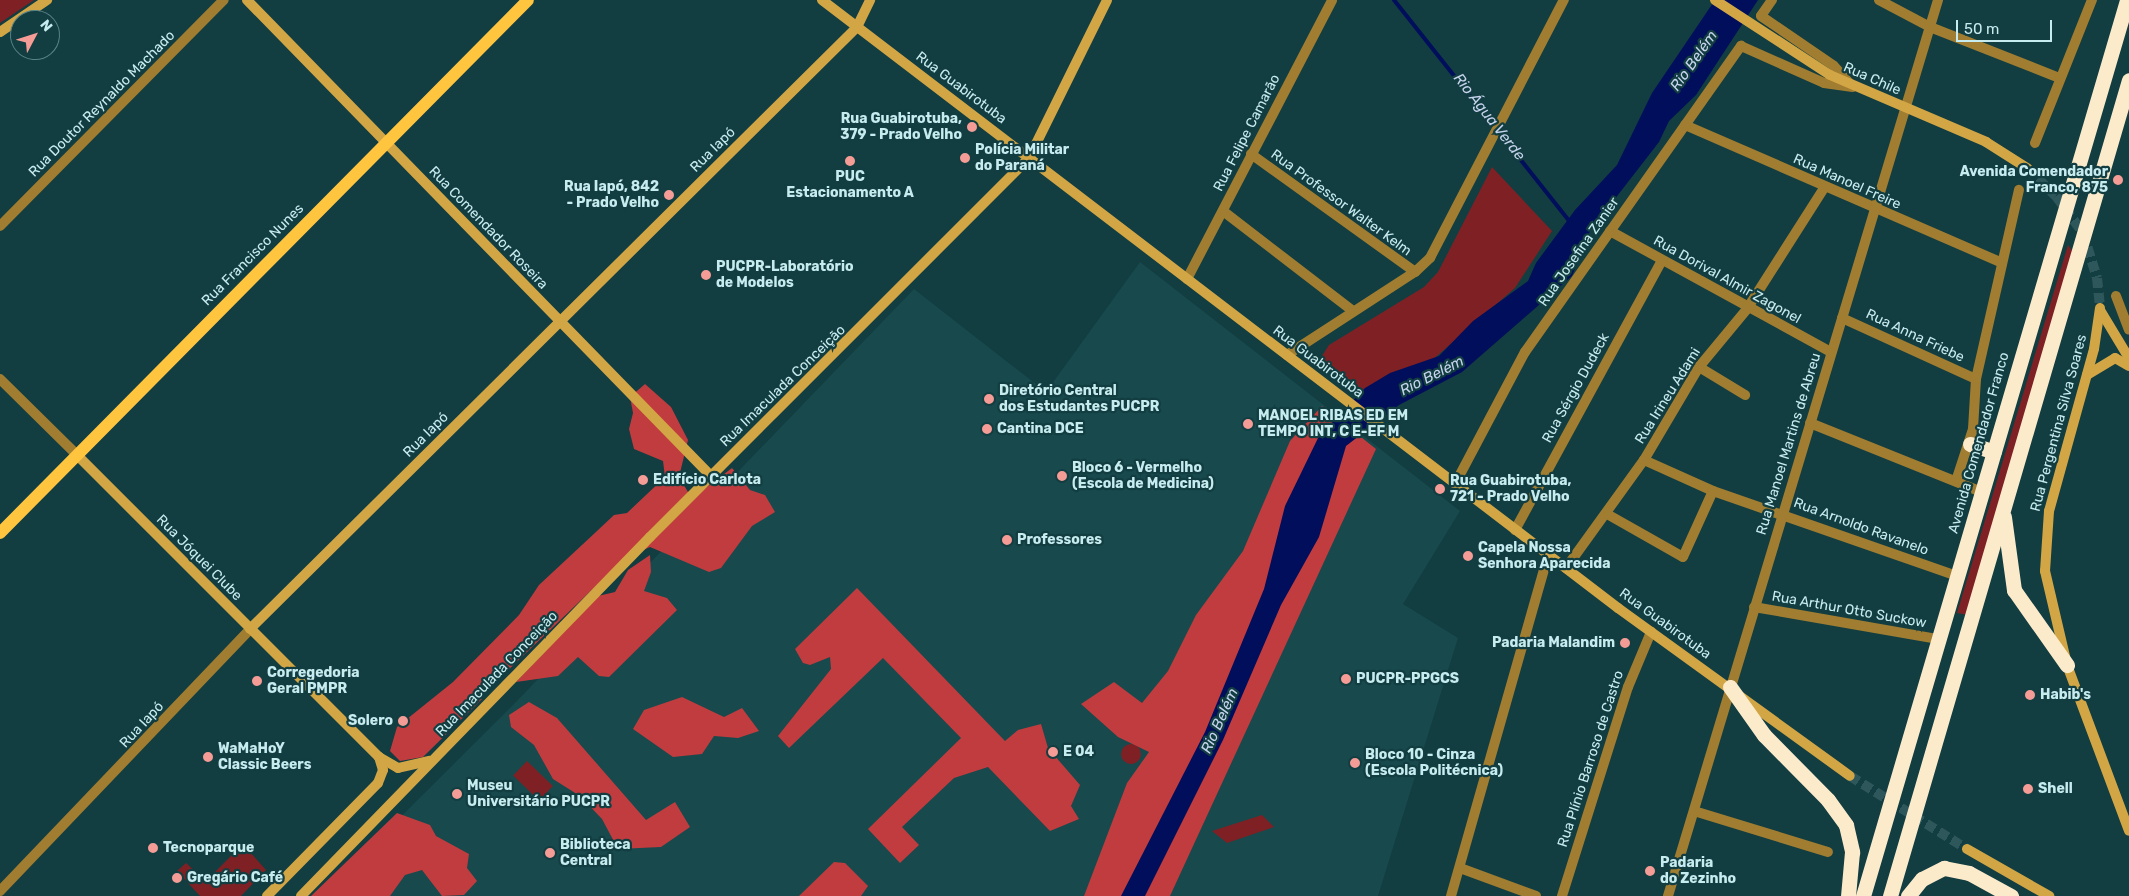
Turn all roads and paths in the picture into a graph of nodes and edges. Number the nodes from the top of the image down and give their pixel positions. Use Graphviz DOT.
graph roads {
  1 [pos="47,0"];
  2 [pos="224,0"];
  3 [pos="246,0"];
  4 [pos="528,0"];
  5 [pos="822,0"];
  6 [pos="870,0"];
  7 [pos="1106,0"];
  8 [pos="1332,0"];
  9 [pos="1564,0"];
  10 [pos="1715,0"];
  11 [pos="1772,0"];
  12 [pos="1879,0"];
  13 [pos="1938,0"];
  14 [pos="2092,0"];
  15 [pos="2127,0"];
  16 [pos="856,27"];
  17 [pos="1930,27"];
  18 [pos="0,32"];
  19 [pos="2057,78"];
  20 [pos="2129,80"];
  21 [pos="1853,87"];
  22 [pos="1905,108"];
  23 [pos="1685,125"];
  24 [pos="385,142"];
  25 [pos="2035,143"];
  26 [pos="1251,154"];
  27 [pos="1029,158"];
  28 [pos="2027,168"];
  29 [pos="1824,188"];
  30 [pos="2019,190"];
  31 [pos="1875,210"];
  32 [pos="1223,211"];
  33 [pos="0,226"];
  34 [pos="1610,231"];
  35 [pos="1662,260"];
  36 [pos="2000,262"];
  37 [pos="1415,272"];
  38 [pos="1187,279"];
  39 [pos="2116,296"];
  40 [pos="1747,309"];
  41 [pos="1353,311"];
  42 [pos="1842,318"];
  43 [pos="560,321"];
  44 [pos="2129,330"];
  45 [pos="1831,352"];
  46 [pos="1287,355"];
  47 [pos="2129,358"];
  48 [pos="2129,366"];
  49 [pos="1699,367"];
  50 [pos="2086,375"];
  51 [pos="0,379"];
  52 [pos="1976,379"];
  53 [pos="1745,395"];
  54 [pos="1810,423"];
  55 [pos="1970,444"];
  56 [pos="1994,452"];
  57 [pos="76,455"];
  58 [pos="1644,460"];
  59 [pos="710,476"];
  60 [pos="1956,481"];
  61 [pos="1455,484"];
  62 [pos="1713,491"];
  63 [pos="1982,492"];
  64 [pos="2004,508"];
  65 [pos="1607,514"];
  66 [pos="1783,514"];
  67 [pos="1515,530"];
  68 [pos="0,533"];
  69 [pos="1548,555"];
  70 [pos="1566,568"];
  71 [pos="1957,576"];
  72 [pos="1754,607"];
  73 [pos="250,629"];
  74 [pos="1651,632"];
  75 [pos="1938,639"];
  76 [pos="2067,665"];
  77 [pos="1730,688"];
  78 [pos="379,757"];
  79 [pos="432,760"];
  80 [pos="1850,776"];
  81 [pos="1694,811"];
  82 [pos="2129,831"];
  83 [pos="1967,849"];
  84 [pos="1828,852"];
  85 [pos="1460,868"];
  86 [pos="0,891"];
  87 [pos="267,896"];
  88 [pos="301,896"];
  89 [pos="1451,896"];
  90 [pos="1536,896"];
  91 [pos="1562,896"];
  92 [pos="1668,896"];
  93 [pos="1848,896"];
  94 [pos="1863,896"];
  95 [pos="1890,896"];
  96 [pos="1908,896"];
  97 [pos="2011,896"];
  98 [pos="2050,896"];
  1 -- 18 [label="main road"];
  2 -- 33 [label="street, Rua Doutor Reynaldo Machado"];
  3 -- 24 [label="main road, Rua Comendador Roseira"];
  4 -- 24 [label="main road, Rua Francisco Nunes"];
  5 -- 16 [label="main road, Rua Guabirotuba"];
  6 -- 16 [label="main road, Rua Iapó"];
  7 -- 27 [label="main road, Rua Imaculada Conceição"];
  8 -- 26 [label="street, Rua Felipe Camarão"];
  9 -- 37 [label="street"];
  10 -- 21 [label="main road, Rua Chile"];
  11 -- 21 [label="street"];
  12 -- 17 [label="street"];
  13 -- 17 [label="street, Rua Manoel Martins de Abreu"];
  14 -- 19 [label="street"];
  15 -- 56 [label="highway, Avenida Comendador Franco"];
  16 -- 27 [label="main road, Rua Guabirotuba"];
  16 -- 43 [label="main road, Rua Iapó"];
  17 -- 19 [label="street"];
  17 -- 22 [label="street, Rua Manoel Martins de Abreu"];
  19 -- 25 [label="street"];
  20 -- 64 [label="highway"];
  21 -- 22 [label="main road, Rua Chile"];
  21 -- 23 [label="street, Rua Josefina Zanier"];
  22 -- 28 [label="main road, Rua Chile"];
  22 -- 31 [label="street, Rua Manoel Martins de Abreu"];
  23 -- 29 [label="street, Rua Manoel Freire"];
  23 -- 34 [label="street, Rua Josefina Zanier"];
  24 -- 43 [label="main road, Rua Comendador Roseira"];
  24 -- 57 [label="main road, Rua Francisco Nunes"];
  26 -- 32 [label="street, Rua Felipe Camarão"];
  26 -- 37 [label="street, Rua Professor Walter Kelm"];
  27 -- 38 [label="main road, Rua Guabirotuba"];
  27 -- 59 [label="main road, Rua Imaculada Conceição"];
  29 -- 31 [label="street, Rua Manoel Freire"];
  29 -- 40 [label="street, Rua Irineu Adami"];
  30 -- 36 [label="street, Avenida Comendador Franco"];
  31 -- 36 [label="street, Rua Manoel Freire"];
  31 -- 42 [label="street, Rua Manoel Martins de Abreu"];
  32 -- 38 [label="street, Rua Felipe Camarão"];
  32 -- 41 [label="street"];
  34 -- 35 [label="street, Rua Dorival Almir Zagonel"];
  34 -- 61 [label="street, Rua Josefina Zanier"];
  35 -- 40 [label="street, Rua Dorival Almir Zagonel"];
  35 -- 67 [label="street, Rua Sérgio Dudeck"];
  36 -- 52 [label="street, Avenida Comendador Franco"];
  37 -- 41 [label="street"];
  38 -- 46 [label="main road, Rua Guabirotuba"];
  39 -- 44 [label="street"];
  40 -- 45 [label="street, Rua Dorival Almir Zagonel"];
  40 -- 49 [label="street, Rua Irineu Adami"];
  41 -- 46 [label="street"];
  42 -- 45 [label="street, Rua Manoel Martins de Abreu"];
  42 -- 52 [label="street, Rua Anna Friebe"];
  43 -- 59 [label="main road, Rua Comendador Roseira"];
  43 -- 73 [label="main road, Rua Iapó"];
  45 -- 54 [label="street, Rua Manoel Martins de Abreu"];
  46 -- 61 [label="main road, Rua Guabirotuba"];
  47 -- 50 [label="main road, Rua Pergentina Silva Soares"];
  48 -- 50 [label="main road"];
  49 -- 53 [label="street"];
  49 -- 58 [label="street, Rua Irineu Adami"];
  50 -- 76 [label="main road, Rua Pergentina Silva Soares"];
  51 -- 57 [label="street, Rua Jóquei Clube"];
  52 -- 55 [label="street, Avenida Comendador Franco"];
  54 -- 60 [label="street"];
  54 -- 66 [label="street, Rua Manoel Martins de Abreu"];
  55 -- 56 [label="highway"];
  55 -- 60 [label="street, Avenida Comendador Franco"];
  56 -- 63 [label="highway, Avenida Comendador Franco"];
  57 -- 68 [label="main road, Rua Francisco Nunes"];
  57 -- 73 [label="main road, Rua Jóquei Clube"];
  58 -- 62 [label="street, Rua Arnoldo Ravanelo"];
  58 -- 65 [label="street, Rua Irineu Adami"];
  59 -- 79 [label="main road, Rua Imaculada Conceição"];
  60 -- 63 [label="street"];
  61 -- 67 [label="main road, Rua Guabirotuba"];
  62 -- 65 [label="street"];
  62 -- 66 [label="street, Rua Arnoldo Ravanelo"];
  63 -- 71 [label="highway, Avenida Comendador Franco"];
  64 -- 76 [label="highway"];
  64 -- 95 [label="highway"];
  65 -- 70 [label="street, Rua Irineu Adami"];
  66 -- 71 [label="street, Rua Arnoldo Ravanelo"];
  66 -- 72 [label="street, Rua Manoel Martins de Abreu"];
  67 -- 69 [label="main road, Rua Guabirotuba"];
  69 -- 70 [label="main road, Rua Guabirotuba"];
  69 -- 85 [label="street"];
  70 -- 74 [label="main road, Rua Guabirotuba"];
  71 -- 75 [label="highway, Avenida Comendador Franco"];
  72 -- 75 [label="street, Rua Arthur Otto Suckow"];
  72 -- 77 [label="street, Rua Manoel Martins de Abreu"];
  73 -- 78 [label="main road, Rua Jóquei Clube"];
  73 -- 86 [label="street, Rua Iapó"];
  74 -- 77 [label="main road, Rua Guabirotuba"];
  74 -- 91 [label="street, Rua Plínio Barroso de Castro"];
  75 -- 94 [label="highway, Avenida Comendador Franco"];
  76 -- 82 [label="main road, Rua Pergentina Silva Soares"];
  77 -- 80 [label="main road, Rua Guabirotuba"];
  77 -- 81 [label="street, Rua Manoel Martins de Abreu"];
  77 -- 93 [label="highway"];
  78 -- 79 [label="main road"];
  78 -- 87 [label="main road"];
  79 -- 88 [label="main road, Rua Imaculada Conceição"];
  81 -- 84 [label="street"];
  81 -- 92 [label="street, Rua Manoel Martins de Abreu"];
  83 -- 98 [label="main road"];
  85 -- 89 [label="street"];
  85 -- 90 [label="street"];
  96 -- 97 [label="highway"];
}
